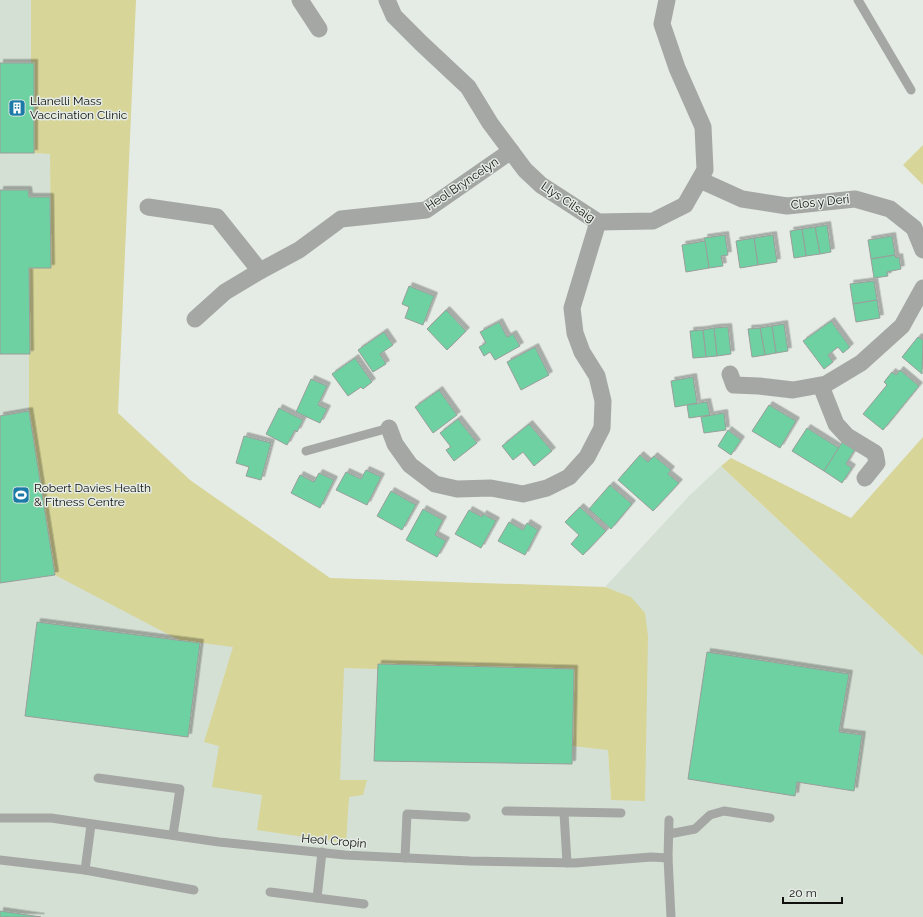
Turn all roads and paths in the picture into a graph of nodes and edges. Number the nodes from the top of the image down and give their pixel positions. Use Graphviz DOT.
graph roads {
  1 [pos="300,0"];
  2 [pos="387,0"];
  3 [pos="667,0"];
  4 [pos="858,0"];
  5 [pos="319,29"];
  6 [pos="911,90"];
  7 [pos="511,151"];
  8 [pos="700,180"];
  9 [pos="148,207"];
  10 [pos="598,222"];
  11 [pos="923,250"];
  12 [pos="260,271"];
  13 [pos="923,288"];
  14 [pos="195,320"];
  15 [pos="730,374"];
  16 [pos="820,386"];
  17 [pos="389,428"];
  18 [pos="306,451"];
  19 [pos="865,478"];
  20 [pos="98,778"];
  21 [pos="506,811"];
  22 [pos="564,812"];
  23 [pos="621,813"];
  24 [pos="466,817"];
  25 [pos="0,818"];
  26 [pos="770,818"];
  27 [pos="669,820"];
  28 [pos="91,825"];
  29 [pos="669,834"];
  30 [pos="173,835"];
  31 [pos="322,852"];
  32 [pos="405,858"];
  33 [pos="668,858"];
  34 [pos="0,860"];
  35 [pos="567,863"];
  36 [pos="85,870"];
  37 [pos="194,890"];
  38 [pos="270,892"];
  39 [pos="317,898"];
  40 [pos="364,904"];
  41 [pos="671,917"];
  1 -- 5 [label="street"];
  2 -- 7 [label="street, Llys Cilsaig"];
  3 -- 8 [label="street, Llys Cilsaig"];
  4 -- 6 [label="lane"];
  7 -- 10 [label="street, Llys Cilsaig"];
  7 -- 12 [label="street, Heol Bryncelyn"];
  8 -- 10 [label="street, Llys Cilsaig"];
  8 -- 11 [label="street, Clos y Deri"];
  9 -- 12 [label="street"];
  10 -- 17 [label="street"];
  12 -- 14 [label="street, Heol Bryncelyn"];
  13 -- 16 [label="street"];
  15 -- 16 [label="street"];
  16 -- 19 [label="street"];
  17 -- 18 [label="lane"];
  20 -- 30 [label="lane"];
  21 -- 22 [label="lane"];
  22 -- 23 [label="lane"];
  22 -- 35 [label="lane"];
  24 -- 32 [label="lane"];
  25 -- 28 [label="lane, Heol Cropin"];
  26 -- 29 [label="lane"];
  27 -- 29 [label="lane"];
  28 -- 30 [label="lane, Heol Cropin"];
  28 -- 36 [label="lane"];
  29 -- 33 [label="lane"];
  30 -- 31 [label="lane, Heol Cropin"];
  31 -- 32 [label="lane, Heol Cropin"];
  31 -- 39 [label="lane"];
  32 -- 35 [label="lane, Heol Cropin"];
  33 -- 35 [label="lane, Heol Cropin"];
  33 -- 41 [label="lane"];
  34 -- 36 [label="lane"];
  36 -- 37 [label="lane"];
  38 -- 39 [label="lane"];
  39 -- 40 [label="lane"];
}
